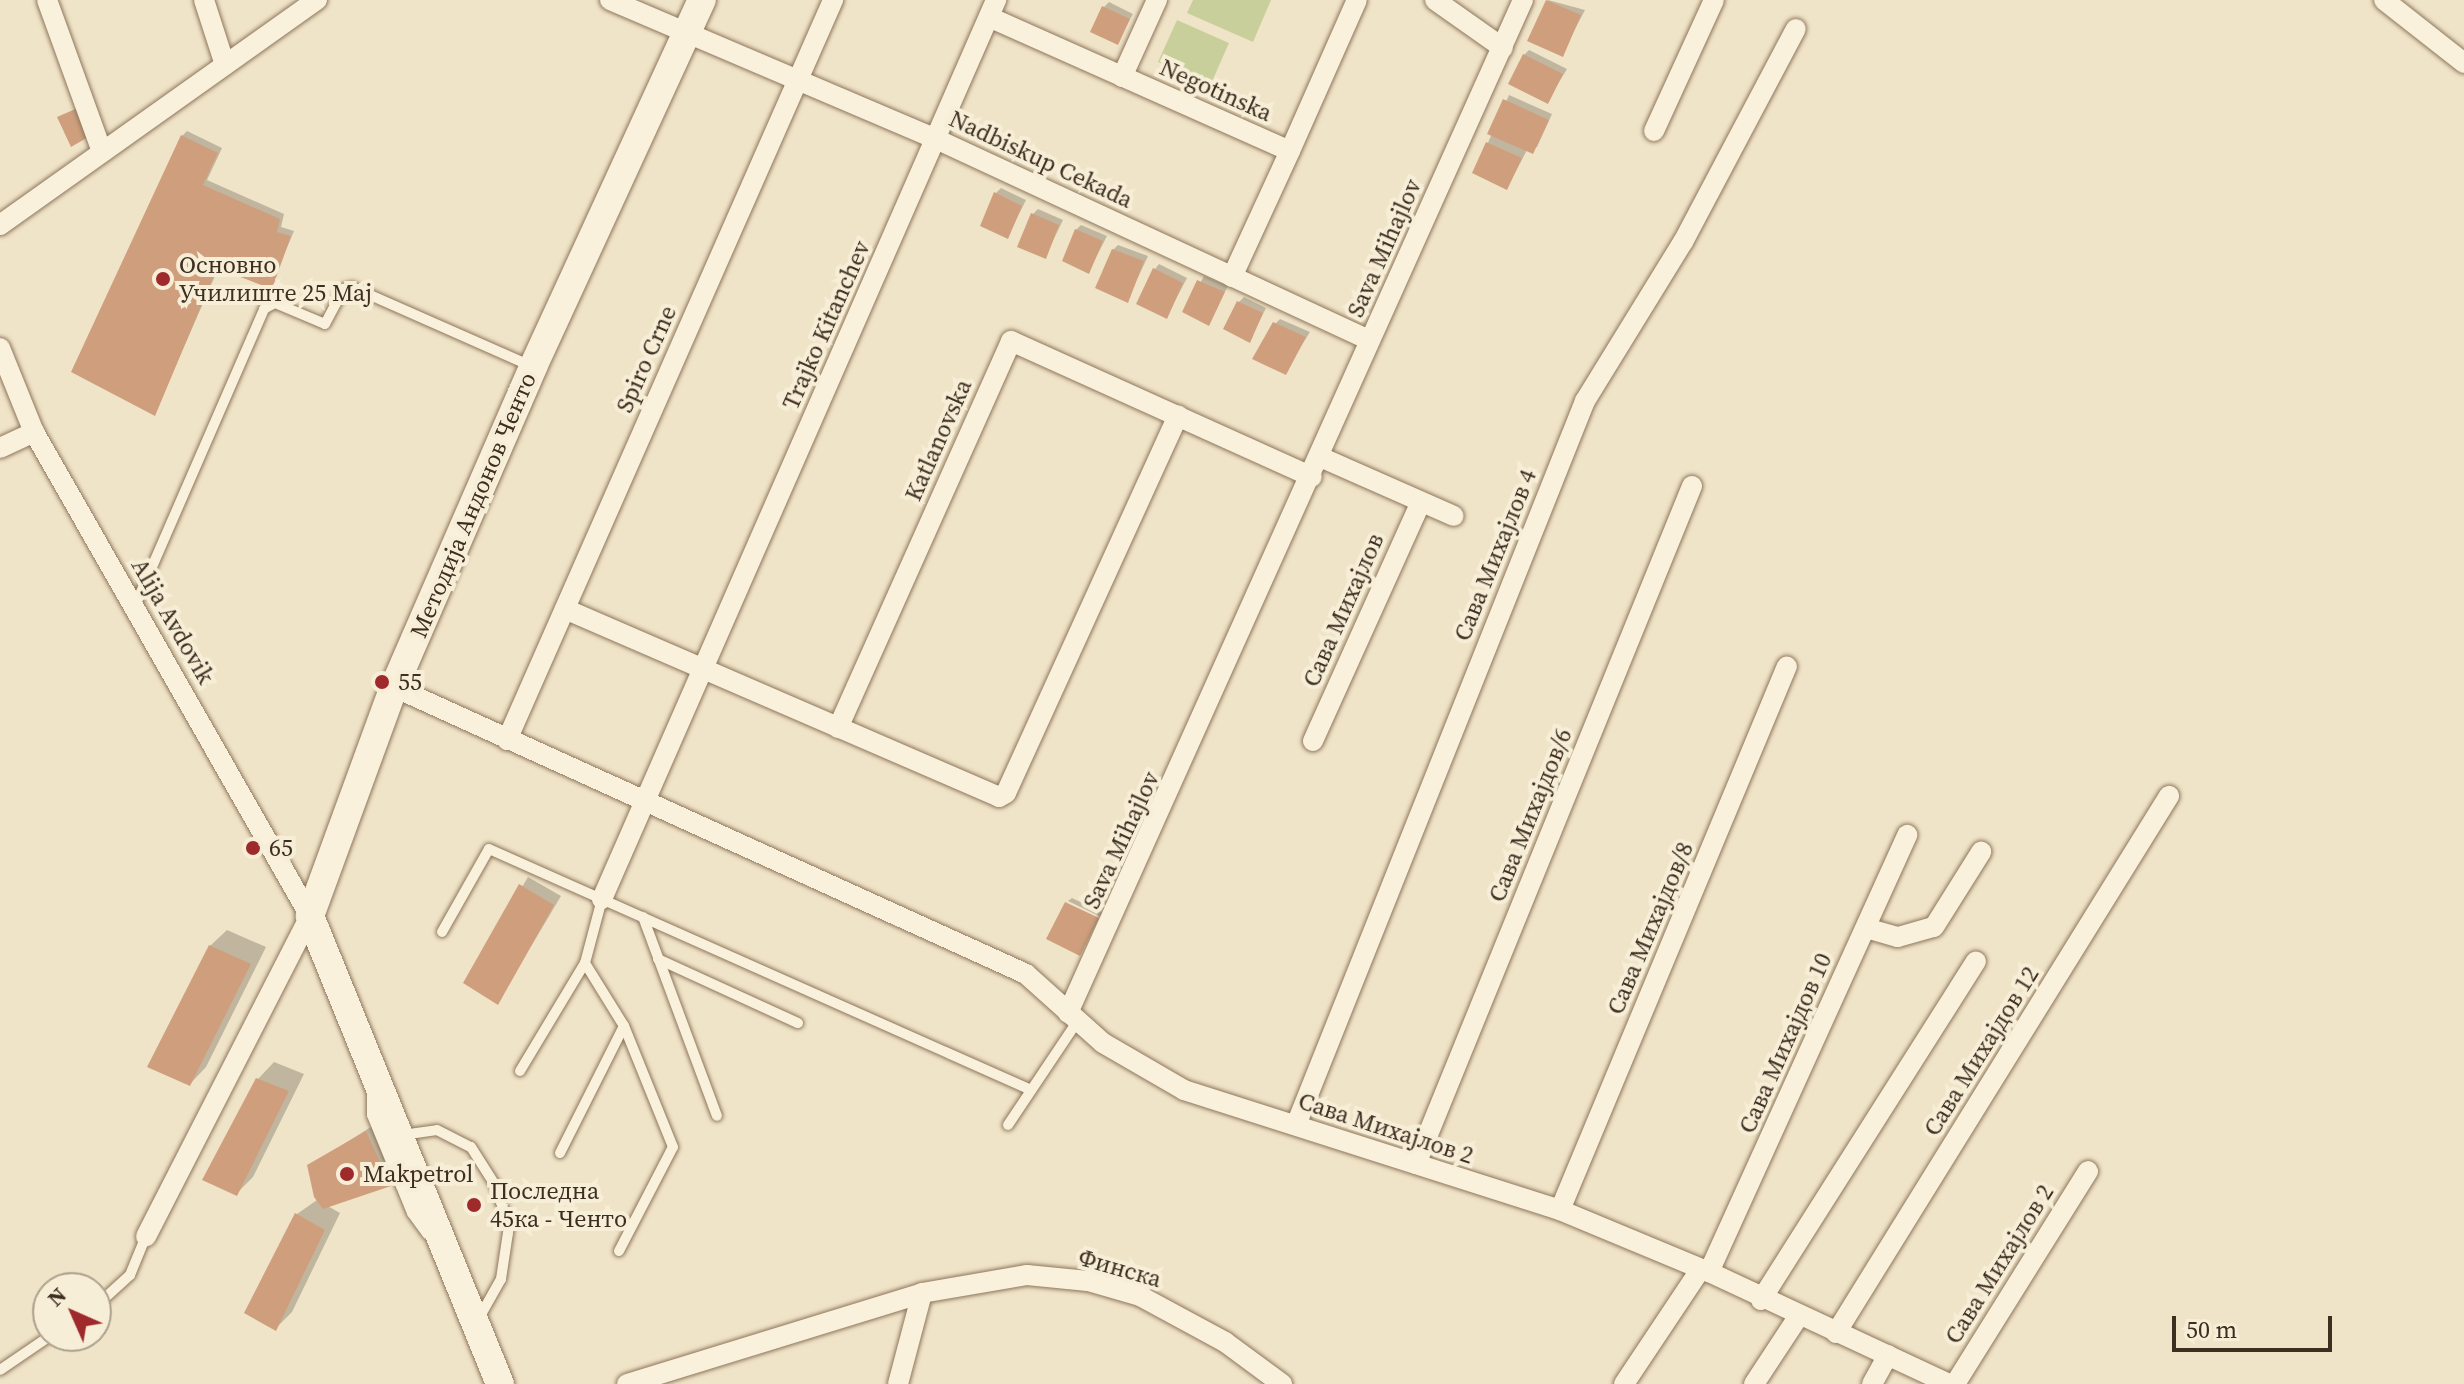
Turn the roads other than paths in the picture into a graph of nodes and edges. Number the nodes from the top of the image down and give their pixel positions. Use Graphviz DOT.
graph roads {
  1 [pos="47,0"];
  2 [pos="204,0"];
  3 [pos="317,0"];
  4 [pos="610,0"];
  5 [pos="702,0"];
  6 [pos="833,0"];
  7 [pos="1157,0"];
  8 [pos="1357,0"];
  9 [pos="1435,0"];
  10 [pos="1523,0"];
  11 [pos="1714,0"];
  12 [pos="2384,0"];
  13 [pos="993,8"];
  14 [pos="1796,29"];
  15 [pos="686,35"];
  16 [pos="1503,48"];
  17 [pos="2464,63"];
  18 [pos="225,65"];
  19 [pos="1122,77"];
  20 [pos="797,81"];
  21 [pos="1654,131"];
  22 [pos="936,139"];
  23 [pos="101,149"];
  24 [pos="1290,151"];
  25 [pos="0,225"];
  26 [pos="1232,277"];
  27 [pos="1370,340"];
  28 [pos="0,348"];
  29 [pos="533,367"];
  30 [pos="1178,415"];
  31 [pos="34,432"];
  32 [pos="0,448"];
  33 [pos="1320,457"];
  34 [pos="1312,477"];
  35 [pos="1692,486"];
  36 [pos="1421,502"];
  37 [pos="1454,516"];
  38 [pos="135,606"];
  39 [pos="565,609"];
  40 [pos="1787,666"];
  41 [pos="704,671"];
  42 [pos="394,687"];
  43 [pos="838,728"];
  44 [pos="507,740"];
  45 [pos="1313,741"];
  46 [pos="2169,796"];
  47 [pos="644,800"];
  48 [pos="1907,835"];
  49 [pos="1981,852"];
  50 [pos="602,899"];
  51 [pos="310,916"];
  52 [pos="643,917"];
  53 [pos="1866,928"];
  54 [pos="442,932"];
  55 [pos="658,959"];
  56 [pos="1976,961"];
  57 [pos="585,963"];
  58 [pos="1073,1018"];
  59 [pos="798,1023"];
  60 [pos="624,1026"];
  61 [pos="372,1061"];
  62 [pos="520,1071"];
  63 [pos="1031,1090"];
  64 [pos="717,1116"];
  65 [pos="1008,1125"];
  66 [pos="1296,1125"];
  67 [pos="402,1135"];
  68 [pos="560,1153"];
  69 [pos="1416,1164"];
  70 [pos="2088,1171"];
  71 [pos="1560,1210"];
  72 [pos="146,1236"];
  73 [pos="619,1251"];
  74 [pos="453,1269"];
  75 [pos="1705,1271"];
  76 [pos="112,1291"];
  77 [pos="922,1293"];
  78 [pos="1761,1300"];
  79 [pos="1798,1317"];
  80 [pos="477,1323"];
  81 [pos="1836,1333"];
  82 [pos="32,1348"];
  83 [pos="1888,1355"];
  84 [pos="0,1370"];
  85 [pos="500,1384"];
  86 [pos="627,1384"];
  87 [pos="898,1384"];
  88 [pos="1282,1384"];
  89 [pos="1624,1384"];
  90 [pos="1754,1384"];
  91 [pos="1872,1384"];
  92 [pos="1949,1384"];
  93 [pos="1955,1384"];
  1 -- 23 [label="street"];
  2 -- 18 [label="street"];
  3 -- 18 [label="street"];
  4 -- 15 [label="street, Nadbiskup Cekada"];
  5 -- 15 [label="main road, Методија Андонов Ченто"];
  6 -- 20 [label="street, Spiro Crne"];
  7 -- 19 [label="street, Negotinska"];
  8 -- 24 [label="street, Negotinska"];
  9 -- 16 [label="street"];
  10 -- 16 [label="street, Sava Mihajlov"];
  11 -- 21 [label="street"];
  12 -- 17 [label="street"];
  13 -- 19 [label="street, Negotinska"];
  13 -- 22 [label="street, Trajko Kitanchev"];
  14 -- 66 [label="street, Сава Михајлов 4"];
  15 -- 20 [label="street, Nadbiskup Cekada"];
  15 -- 29 [label="main road, Методија Андонов Ченто"];
  16 -- 27 [label="street, Sava Mihajlov"];
  18 -- 23 [label="street"];
  19 -- 24 [label="street, Negotinska"];
  20 -- 22 [label="street, Nadbiskup Cekada"];
  20 -- 39 [label="street, Spiro Crne"];
  22 -- 26 [label="street, Nadbiskup Cekada"];
  22 -- 41 [label="street, Trajko Kitanchev"];
  23 -- 25 [label="street"];
  24 -- 26 [label="street, Negotinska"];
  26 -- 27 [label="street, Nadbiskup Cekada"];
  27 -- 33 [label="street, Sava Mihajlov"];
  28 -- 31 [label="street, Alija Avdovik"];
  29 -- 38 [label="lane"];
  29 -- 42 [label="main road, Методија Андонов Ченто"];
  30 -- 34 [label="street, Katlanovska"];
  30 -- 43 [label="street"];
  30 -- 43 [label="street, Katlanovska"];
  31 -- 32 [label="street"];
  31 -- 38 [label="street, Alija Avdovik"];
  33 -- 34 [label="street, Sava Mihajlov"];
  33 -- 36 [label="street"];
  34 -- 58 [label="street, Sava Mihajlov"];
  35 -- 69 [label="street, Сава Михајдов/6"];
  36 -- 37 [label="street"];
  36 -- 45 [label="street, Сава Михајлов"];
  38 -- 51 [label="street, Alija Avdovik"];
  39 -- 41 [label="street"];
  39 -- 44 [label="street, Spiro Crne"];
  40 -- 71 [label="street, Сава Михајдов/8"];
  41 -- 43 [label="street"];
  41 -- 47 [label="street, Trajko Kitanchev"];
  42 -- 44 [label="street"];
  42 -- 51 [label="main road, Методија Андонов Ченто"];
  44 -- 47 [label="street"];
  46 -- 81 [label="street, Сава Михајдов 12"];
  47 -- 50 [label="street, Trajko Kitanchev"];
  47 -- 58 [label="street"];
  48 -- 53 [label="street, Сава Михајдов 10"];
  49 -- 53 [label="street"];
  50 -- 52 [label="lane"];
  50 -- 54 [label="lane"];
  50 -- 57 [label="lane"];
  51 -- 61 [label="main road"];
  51 -- 72 [label="street"];
  52 -- 55 [label="lane"];
  52 -- 63 [label="lane"];
  53 -- 75 [label="street, Сава Михајдов 10"];
  55 -- 59 [label="lane"];
  55 -- 64 [label="lane"];
  56 -- 78 [label="street"];
  57 -- 60 [label="lane"];
  57 -- 62 [label="lane"];
  58 -- 63 [label="lane"];
  58 -- 66 [label="street, Сава Михајлов 2"];
  60 -- 68 [label="lane"];
  60 -- 73 [label="lane"];
  61 -- 67 [label="main road"];
  61 -- 74 [label="lane"];
  63 -- 65 [label="lane"];
  66 -- 69 [label="street, Сава Михајлов 2"];
  67 -- 74 [label="main road"];
  67 -- 80 [label="lane"];
  69 -- 71 [label="street, Сава Михајлов 2"];
  70 -- 93 [label="street, Сава Михајлов 2"];
  71 -- 75 [label="street, Сава Михајлов 2"];
  72 -- 76 [label="lane"];
  74 -- 80 [label="main road"];
  75 -- 78 [label="street, Сава Михајлов 2"];
  75 -- 89 [label="street"];
  77 -- 86 [label="street, Финска"];
  77 -- 87 [label="street"];
  77 -- 88 [label="street, Финска"];
  78 -- 79 [label="street, Сава Михајлов 2"];
  79 -- 81 [label="street, Сава Михајлов 2"];
  79 -- 90 [label="street"];
  80 -- 85 [label="main road"];
  81 -- 83 [label="street, Сава Михајлов 2"];
  82 -- 84 [label="lane"];
  83 -- 91 [label="street"];
  83 -- 92 [label="street, Сава Михајлов 2"];
}
